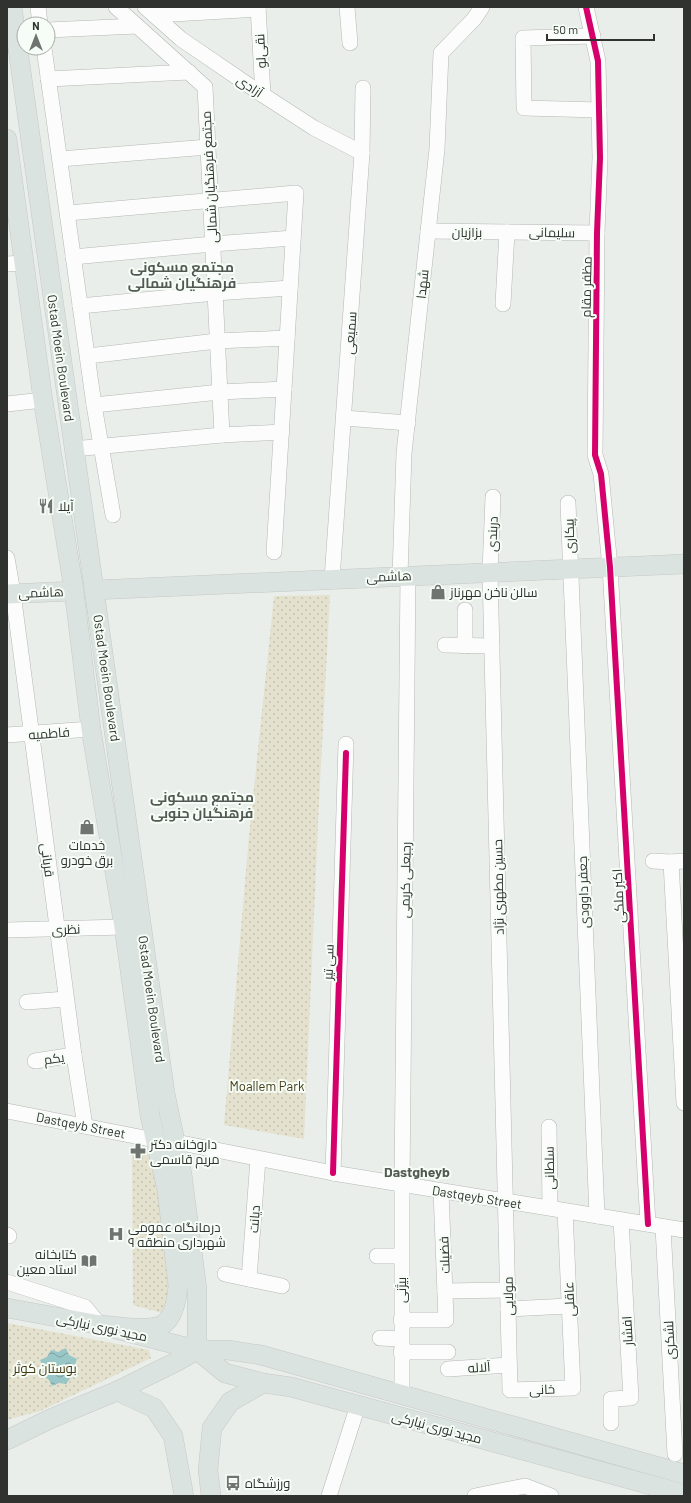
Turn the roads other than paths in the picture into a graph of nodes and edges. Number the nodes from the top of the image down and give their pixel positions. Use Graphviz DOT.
graph roads {
  1 [pos="12,7"];
  2 [pos="116,7"];
  3 [pos="347,7"];
  4 [pos="482,7"];
  5 [pos="586,7"];
  6 [pos="258,8"];
  7 [pos="150,11"];
  8 [pos="138,26"];
  9 [pos="56,30"];
  10 [pos="593,36"];
  11 [pos="350,43"];
  12 [pos="45,56"];
  13 [pos="13,57"];
  14 [pos="189,72"];
  15 [pos="48,79"];
  16 [pos="363,88"];
  17 [pos="263,95"];
  18 [pos="599,110"];
  19 [pos="7,139"];
  20 [pos="208,147"];
  21 [pos="362,153"];
  22 [pos="60,160"];
  23 [pos="9,169"];
  24 [pos="211,201"];
  25 [pos="68,213"];
  26 [pos="428,231"];
  27 [pos="507,232"];
  28 [pos="597,233"];
  29 [pos="293,238"];
  30 [pos="213,244"];
  31 [pos="72,257"];
  32 [pos="16,263"];
  33 [pos="290,288"];
  34 [pos="215,293"];
  35 [pos="503,304"];
  36 [pos="80,306"];
  37 [pos="287,338"];
  38 [pos="217,341"];
  39 [pos="88,356"];
  40 [pos="284,389"];
  41 [pos="220,392"];
  42 [pos="43,400"];
  43 [pos="7,404"];
  44 [pos="94,405"];
  45 [pos="344,418"];
  46 [pos="408,423"];
  47 [pos="282,432"];
  48 [pos="222,436"];
  49 [pos="100,447"];
  50 [pos="73,449"];
  51 [pos="493,497"];
  52 [pos="568,503"];
  53 [pos="113,515"];
  54 [pos="274,552"];
  55 [pos="7,558"];
  56 [pos="684,564"];
  57 [pos="610,567"];
  58 [pos="570,569"];
  59 [pos="490,572"];
  60 [pos="404,576"];
  61 [pos="332,579"];
  62 [pos="94,590"];
  63 [pos="74,591"];
  64 [pos="10,594"];
  65 [pos="464,610"];
  66 [pos="445,645"];
  67 [pos="465,646"];
  68 [pos="492,646"];
  69 [pos="91,729"];
  70 [pos="7,735"];
  71 [pos="32,735"];
  72 [pos="346,744"];
  73 [pos="653,861"];
  74 [pos="678,862"];
  75 [pos="124,927"];
  76 [pos="7,930"];
  77 [pos="57,930"];
  78 [pos="66,999"];
  79 [pos="27,1002"];
  80 [pos="74,1055"];
  81 [pos="35,1061"];
  82 [pos="684,1103"];
  83 [pos="7,1111"];
  84 [pos="85,1126"];
  85 [pos="548,1127"];
  86 [pos="155,1140"];
  87 [pos="176,1142"];
  88 [pos="258,1159"];
  89 [pos="333,1173"];
  90 [pos="402,1185"];
  91 [pos="441,1191"];
  92 [pos="506,1201"];
  93 [pos="550,1208"];
  94 [pos="565,1211"];
  95 [pos="597,1216"];
  96 [pos="621,1220"];
  97 [pos="648,1224"];
  98 [pos="663,1226"];
  99 [pos="684,1230"];
  100 [pos="377,1256"];
  101 [pos="401,1256"];
  102 [pos="225,1274"];
  103 [pos="249,1279"];
  104 [pos="7,1282"];
  105 [pos="282,1286"];
  106 [pos="508,1290"];
  107 [pos="445,1291"];
  108 [pos="569,1306"];
  109 [pos="7,1308"];
  110 [pos="508,1310"];
  111 [pos="401,1320"];
  112 [pos="100,1325"];
  113 [pos="380,1338"];
  114 [pos="401,1346"];
  115 [pos="197,1350"];
  116 [pos="448,1352"];
  117 [pos="509,1365"];
  118 [pos="448,1369"];
  119 [pos="263,1383"];
  120 [pos="573,1388"];
  121 [pos="510,1390"];
  122 [pos="117,1391"];
  123 [pos="402,1395"];
  124 [pos="358,1405"];
  125 [pos="50,1419"];
  126 [pos="611,1423"];
  127 [pos="7,1430"];
  128 [pos="7,1440"];
  129 [pos="675,1454"];
  130 [pos="208,1470"];
  131 [pos="180,1473"];
  132 [pos="684,1474"];
  133 [pos="684,1494"];
  134 [pos="184,1496"];
  135 [pos="211,1496"];
  136 [pos="329,1496"];
  137 [pos="475,1496"];
  138 [pos="551,1496"];
  1 -- 13 [label="main road, Ostad Moein Boulevard"];
  2 -- 8 [label="street, مجتمع فرهنگیان شمالی"];
  3 -- 11 [label="street"];
  4 -- 26 [label="street, شهدا"];
  5 -- 10 [label="street, مظفر مقام"];
  6 -- 7 [label="street"];
  6 -- 17 [label="street, نقی‌لو"];
  7 -- 17 [label="street, آزادی"];
  8 -- 9 [label="street"];
  8 -- 14 [label="street, مجتمع فرهنگیان شمالی"];
  10 -- 18 [label="street, مظفر مقام"];
  10 -- 18 [label="street"];
  12 -- 15 [label="street"];
  13 -- 50 [label="main road, Ostad Moein Boulevard"];
  14 -- 15 [label="street"];
  14 -- 20 [label="street, مجتمع فرهنگیان شمالی"];
  15 -- 22 [label="street"];
  16 -- 21 [label="street, سمیعی"];
  17 -- 21 [label="street, آزادی"];
  18 -- 28 [label="street, مظفر مقام"];
  19 -- 23 [label="main road, Ostad Moein Boulevard"];
  20 -- 22 [label="street"];
  20 -- 24 [label="street, مجتمع فرهنگیان شمالی"];
  21 -- 45 [label="street, سمیعی"];
  22 -- 25 [label="street"];
  23 -- 32 [label="main road, Ostad Moein Boulevard"];
  24 -- 25 [label="street"];
  24 -- 29 [label="street"];
  24 -- 30 [label="street, مجتمع فرهنگیان شمالی"];
  25 -- 31 [label="street"];
  26 -- 27 [label="street, بزازیان"];
  26 -- 46 [label="street, شهدا"];
  27 -- 28 [label="street, سلیمانی"];
  27 -- 35 [label="street"];
  28 -- 57 [label="street, مظفر مقام"];
  29 -- 30 [label="street"];
  29 -- 33 [label="street"];
  30 -- 31 [label="street"];
  30 -- 34 [label="street, مجتمع فرهنگیان شمالی"];
  31 -- 36 [label="street"];
  32 -- 42 [label="main road, Ostad Moein Boulevard"];
  33 -- 34 [label="street"];
  33 -- 37 [label="street"];
  34 -- 36 [label="street"];
  34 -- 38 [label="street, مجتمع فرهنگیان شمالی"];
  36 -- 39 [label="street"];
  37 -- 38 [label="street"];
  37 -- 40 [label="street"];
  38 -- 39 [label="street"];
  38 -- 41 [label="street, مجتمع فرهنگیان شمالی"];
  39 -- 44 [label="street"];
  40 -- 41 [label="street"];
  40 -- 47 [label="street"];
  41 -- 44 [label="street"];
  41 -- 48 [label="street, مجتمع فرهنگیان شمالی"];
  42 -- 43 [label="street"];
  42 -- 63 [label="main road, Ostad Moein Boulevard"];
  44 -- 49 [label="street"];
  45 -- 46 [label="street"];
  45 -- 61 [label="street, سمیعی"];
  46 -- 60 [label="street, شهدا"];
  47 -- 48 [label="street"];
  47 -- 54 [label="street"];
  48 -- 49 [label="street"];
  49 -- 50 [label="street"];
  49 -- 53 [label="street"];
  50 -- 62 [label="main road, Ostad Moein Boulevard"];
  51 -- 59 [label="street, دربندی"];
  52 -- 58 [label="street, پیکاری"];
  55 -- 64 [label="street, قربانی"];
  56 -- 57 [label="main road, هاشمی"];
  57 -- 58 [label="main road, هاشمی"];
  57 -- 97 [label="street, اکبر ملکی"];
  58 -- 59 [label="main road, هاشمی"];
  58 -- 95 [label="street, جعفر داوودی"];
  59 -- 60 [label="main road, هاشمی"];
  59 -- 68 [label="street, حسین مطهری نژاد"];
  60 -- 61 [label="main road, هاشمی"];
  60 -- 90 [label="street, رجبعلی کریمی"];
  61 -- 62 [label="main road, هاشمی"];
  62 -- 87 [label="main road, Ostad Moein Boulevard"];
  63 -- 64 [label="main road, هاشمی"];
  63 -- 69 [label="main road, Ostad Moein Boulevard"];
  64 -- 71 [label="street, قربانی"];
  65 -- 67 [label="street"];
  66 -- 67 [label="street"];
  67 -- 68 [label="street"];
  68 -- 92 [label="street, حسین مطهری نژاد"];
  69 -- 71 [label="street, فاطمیه"];
  69 -- 75 [label="main road, Ostad Moein Boulevard"];
  70 -- 71 [label="street, فاطمیه"];
  71 -- 77 [label="street, قربانی"];
  72 -- 89 [label="street, سی تیر"];
  73 -- 74 [label="street"];
  74 -- 82 [label="street"];
  75 -- 77 [label="street, نظری"];
  75 -- 86 [label="main road, Ostad Moein Boulevard"];
  76 -- 77 [label="street, نظری"];
  77 -- 78 [label="street, قربانی"];
  78 -- 79 [label="street"];
  78 -- 80 [label="street, قربانی"];
  80 -- 81 [label="street, یکم"];
  80 -- 84 [label="street, قربانی"];
  83 -- 84 [label="street, Dastqeyb Street"];
  84 -- 86 [label="street, Dastqeyb Street"];
  85 -- 93 [label="street, سلطانی"];
  86 -- 112 [label="main road, Ostad Moein Boulevard"];
  87 -- 88 [label="street, Dastqeyb Street"];
  87 -- 115 [label="main road, Ostad Moein Boulevard"];
  88 -- 89 [label="street, Dastqeyb Street"];
  88 -- 103 [label="street, دیانت"];
  89 -- 90 [label="street, Dastqeyb Street"];
  90 -- 91 [label="street, Dastqeyb Street"];
  90 -- 101 [label="street, بیژنی"];
  91 -- 92 [label="street, Dastqeyb Street"];
  91 -- 107 [label="street, فضیلت"];
  92 -- 93 [label="street, Dastqeyb Street"];
  92 -- 106 [label="street, مولایی"];
  93 -- 94 [label="street, Dastqeyb Street"];
  94 -- 95 [label="street, Dastqeyb Street"];
  94 -- 108 [label="street, عاقلی"];
  95 -- 96 [label="street, Dastqeyb Street"];
  96 -- 97 [label="street, Dastqeyb Street"];
  96 -- 126 [label="street, افشار"];
  97 -- 98 [label="street, Dastqeyb Street"];
  98 -- 99 [label="street, Dastqeyb Street"];
  98 -- 129 [label="street, لشکری"];
  100 -- 101 [label="street"];
  101 -- 111 [label="street, بیژنی"];
  102 -- 103 [label="street"];
  103 -- 105 [label="street"];
  104 -- 112 [label="street"];
  106 -- 107 [label="street"];
  106 -- 110 [label="street, مولایی"];
  107 -- 111 [label="street, فضیلت"];
  108 -- 110 [label="street"];
  108 -- 120 [label="street, عاقلی"];
  109 -- 112 [label="main road, مجید نوری نیارکی"];
  110 -- 117 [label="street, مولایی"];
  111 -- 114 [label="street, بیژنی"];
  112 -- 115 [label="main road, مجید نوری نیارکی"];
  113 -- 114 [label="street"];
  114 -- 116 [label="street"];
  114 -- 123 [label="street, بیژنی"];
  115 -- 119 [label="main road, مجید نوری نیارکی"];
  115 -- 122 [label="main road"];
  115 -- 123 [label="main road, مجید نوری نیارکی"];
  117 -- 118 [label="street, آلاله"];
  117 -- 121 [label="street, مولایی"];
  119 -- 124 [label="main road, مجید نوری نیارکی"];
  119 -- 130 [label="main road"];
  120 -- 121 [label="street, خانی"];
  122 -- 125 [label="main road"];
  122 -- 131 [label="main road"];
  123 -- 132 [label="main road, مجید نوری نیارکی"];
  124 -- 133 [label="main road, مجید نوری نیارکی"];
  124 -- 136 [label="street"];
  125 -- 127 [label="main road"];
  125 -- 128 [label="main road"];
  130 -- 131 [label="main road"];
  130 -- 135 [label="main road"];
  131 -- 134 [label="main road"];
  137 -- 138 [label="street"];
}
